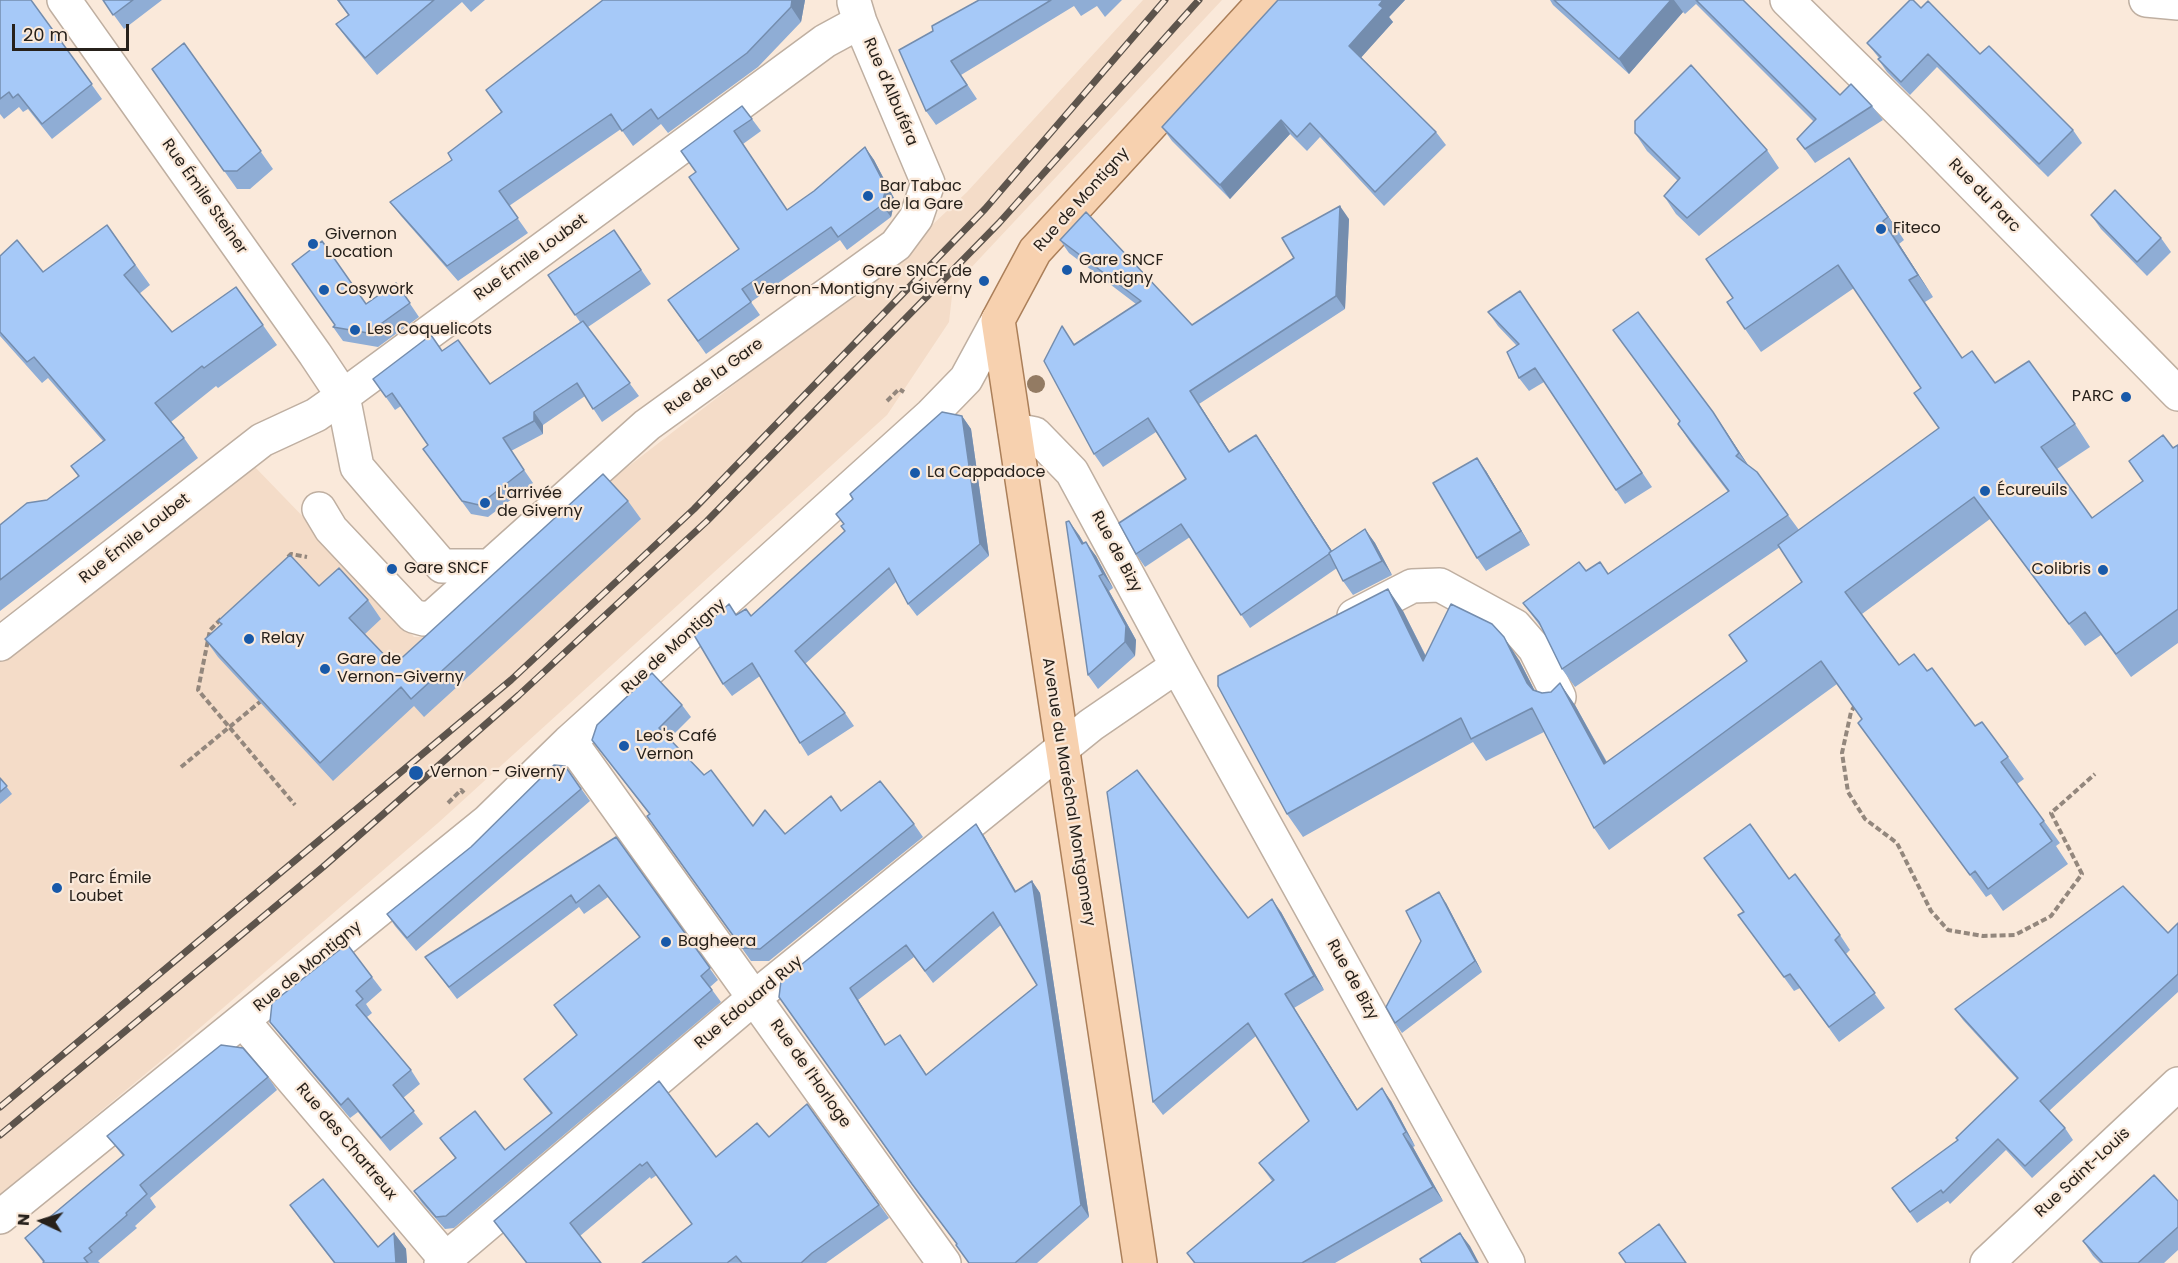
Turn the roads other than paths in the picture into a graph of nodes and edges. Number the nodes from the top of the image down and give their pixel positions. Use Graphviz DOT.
graph roads {
  1 [pos="64,0"];
  2 [pos="1265,0"];
  3 [pos="1787,0"];
  4 [pos="2146,0"];
  5 [pos="2178,3"];
  6 [pos="856,11"];
  7 [pos="928,183"];
  8 [pos="998,320"];
  9 [pos="2178,394"];
  10 [pos="343,396"];
  11 [pos="1015,430"];
  12 [pos="319,509"];
  13 [pos="488,566"];
  14 [pos="1329,628"];
  15 [pos="0,644"];
  16 [pos="1177,666"];
  17 [pos="1559,697"];
  18 [pos="570,741"];
  19 [pos="1061,749"];
  20 [pos="755,997"];
  21 [pos="243,1021"];
  22 [pos="2178,1084"];
  23 [pos="0,1217"];
  24 [pos="445,1262"];
  25 [pos="944,1263"];
  26 [pos="1140,1263"];
  27 [pos="1508,1263"];
  28 [pos="1987,1263"];
  1 -- 10 [label="street, Rue Émile Steiner"];
  2 -- 8 [label="main road, Rue de Montigny"];
  3 -- 9 [label="street, Rue du Parc"];
  4 -- 5 [label="street"];
  6 -- 7 [label="street, Rue d'Albuféra"];
  6 -- 10 [label="street, Rue Émile Loubet"];
  7 -- 13 [label="street, Rue de la Gare"];
  8 -- 11 [label="main road, Avenue du Maréchal Montgomery"];
  8 -- 18 [label="street, Rue de Montigny"];
  10 -- 13 [label="street"];
  10 -- 15 [label="street, Rue Émile Loubet"];
  11 -- 16 [label="street, Rue de Bizy"];
  11 -- 19 [label="main road, Avenue du Maréchal Montgomery"];
  12 -- 13 [label="street, Rue de la Gare"];
  14 -- 17 [label="street"];
  16 -- 19 [label="street, Rue Edouard Ruy"];
  16 -- 27 [label="street, Rue de Bizy"];
  18 -- 20 [label="street, Rue de l'Horloge"];
  18 -- 21 [label="street, Rue de Montigny"];
  19 -- 20 [label="street, Rue Edouard Ruy"];
  19 -- 26 [label="main road, Avenue du Maréchal Montgomery"];
  20 -- 24 [label="street, Rue Edouard Ruy"];
  20 -- 25 [label="street, Rue de l'Horloge"];
  21 -- 23 [label="street, Rue de Montigny"];
  21 -- 24 [label="street, Rue des Chartreux"];
  22 -- 28 [label="street, Rue Saint-Louis"];
}
